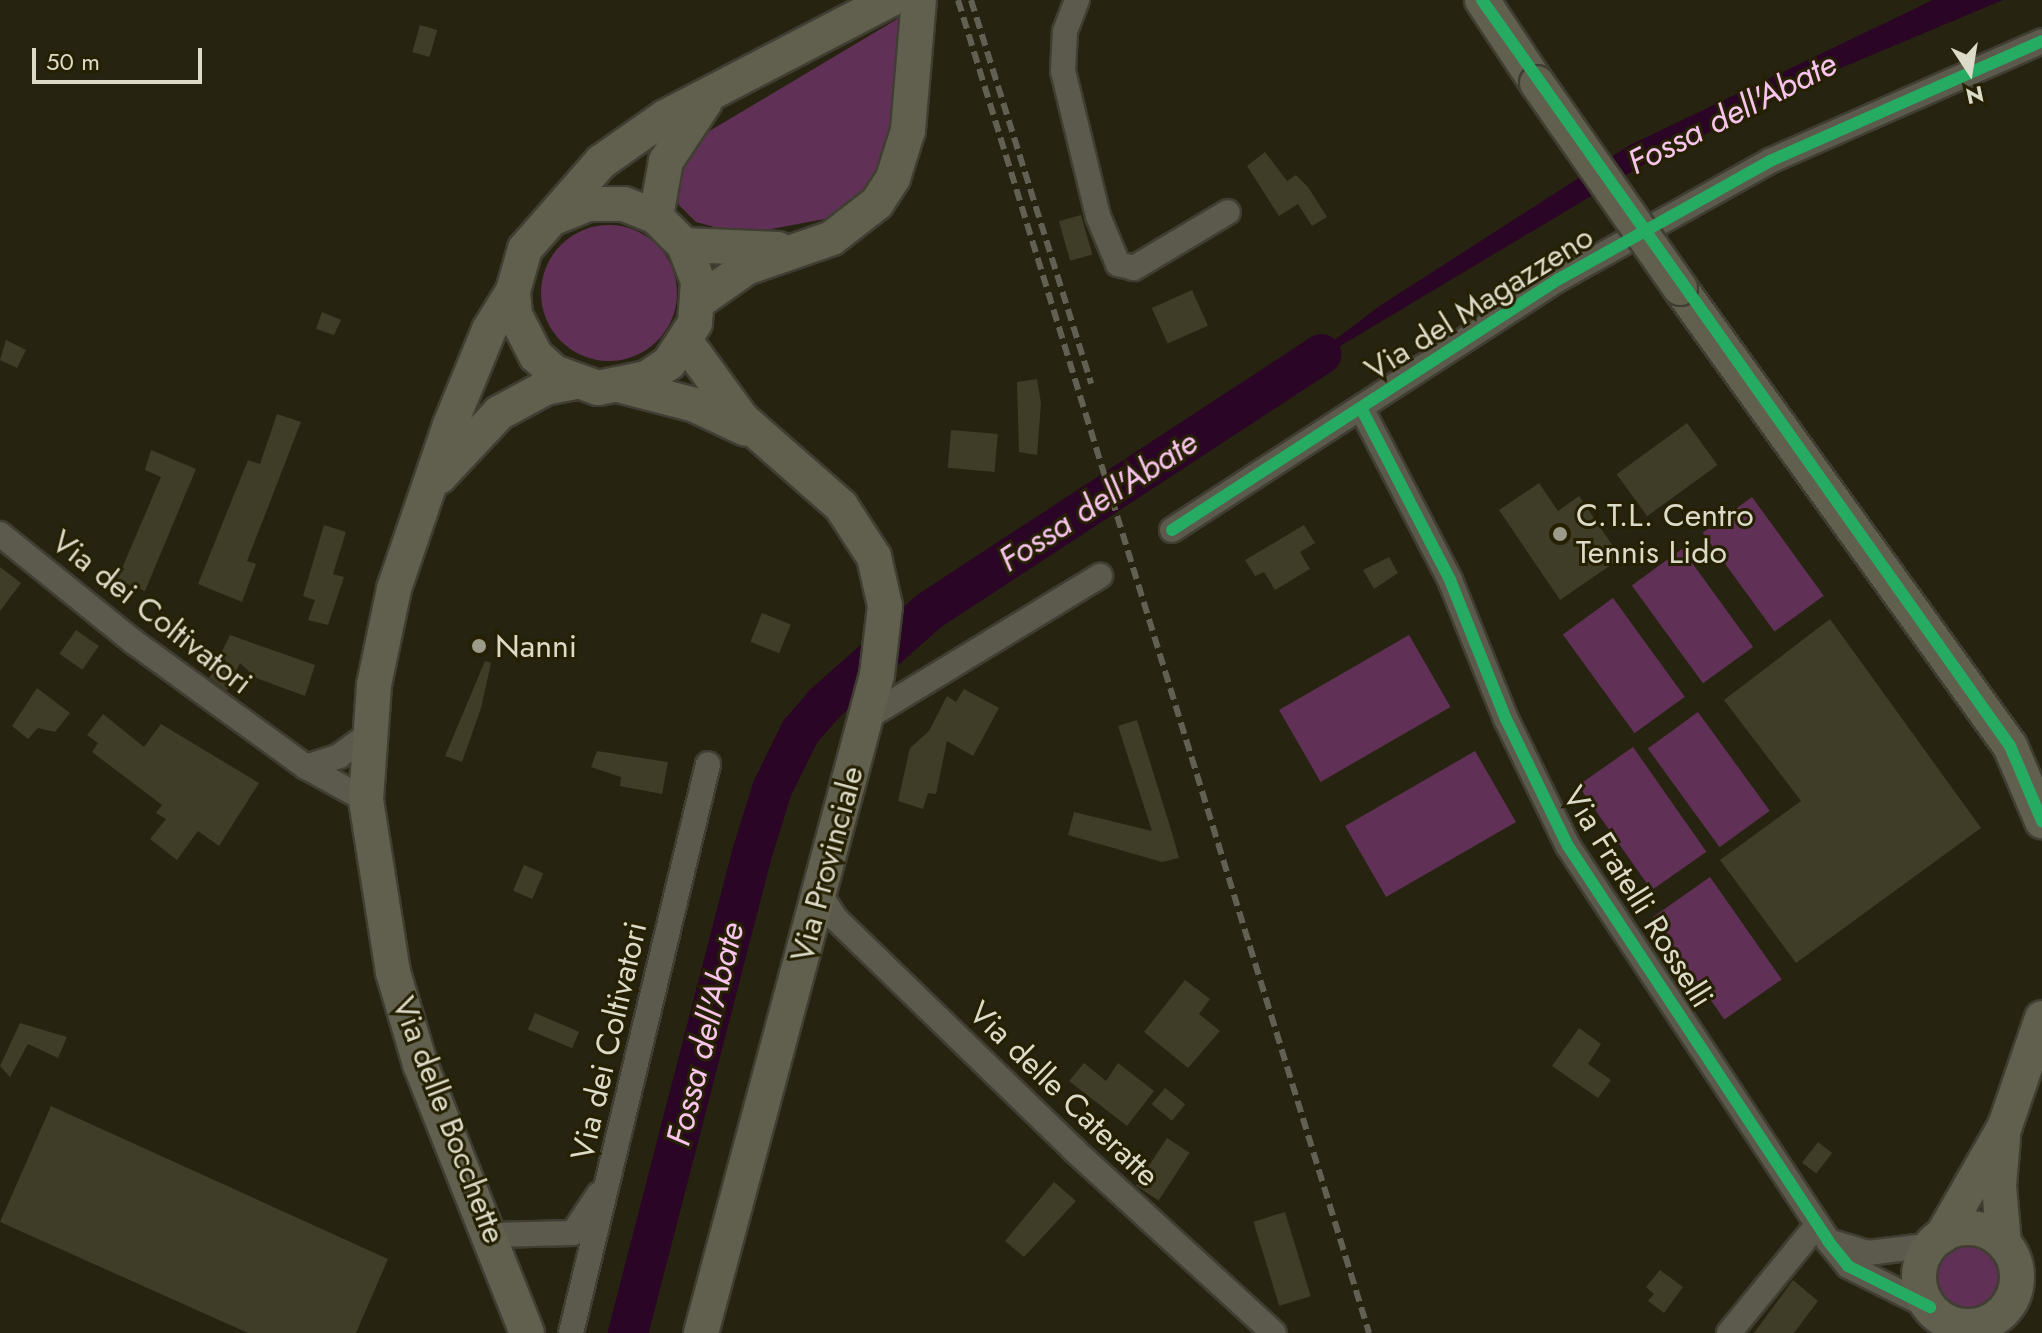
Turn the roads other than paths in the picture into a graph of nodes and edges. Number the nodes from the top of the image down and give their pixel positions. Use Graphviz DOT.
graph roads {
  1 [pos="890,0"];
  2 [pos="919,0"];
  3 [pos="1077,0"];
  4 [pos="1482,0"];
  5 [pos="2042,41"];
  6 [pos="705,102"];
  7 [pos="1228,212"];
  8 [pos="556,217"];
  9 [pos="656,217"];
  10 [pos="684,245"];
  11 [pos="799,249"];
  12 [pos="513,291"];
  13 [pos="699,301"];
  14 [pos="686,342"];
  15 [pos="575,382"];
  16 [pos="622,386"];
  17 [pos="1361,408"];
  18 [pos="757,434"];
  19 [pos="433,483"];
  20 [pos="1172,530"];
  21 [pos="0,534"];
  22 [pos="1100,576"];
  23 [pos="866,718"];
  24 [pos="369,734"];
  25 [pos="708,764"];
  26 [pos="306,767"];
  27 [pos="366,800"];
  28 [pos="2042,821"];
  29 [pos="819,893"];
  30 [pos="2042,1018"];
  31 [pos="2005,1126"];
  32 [pos="611,1175"];
  33 [pos="1823,1233"];
  34 [pos="492,1235"];
  35 [pos="1937,1240"];
  36 [pos="2004,1244"];
  37 [pos="2016,1291"];
  38 [pos="1946,1321"];
  39 [pos="527,1333"];
  40 [pos="571,1333"];
  41 [pos="701,1333"];
  42 [pos="1274,1333"];
  43 [pos="1729,1333"];
  44 [pos="2019,1333"];
  1 -- 6 [label="main road"];
  2 -- 11 [label="main road"];
  3 -- 7 [label="street"];
  4 -- 28 [label="main road, bridge"];
  5 -- 17 [label="street, Via del Magazzeno"];
  6 -- 8 [label="main road"];
  6 -- 9 [label="main road"];
  8 -- 9 [label="main road"];
  8 -- 12 [label="main road"];
  9 -- 10 [label="main road"];
  10 -- 11 [label="main road"];
  10 -- 13 [label="main road"];
  11 -- 13 [label="main road"];
  12 -- 15 [label="main road"];
  12 -- 19 [label="main road, Via delle Bocchette"];
  13 -- 14 [label="main road"];
  14 -- 16 [label="main road"];
  14 -- 18 [label="main road, Via Provinciale"];
  15 -- 16 [label="main road"];
  15 -- 19 [label="main road, Via delle Bocchette"];
  16 -- 18 [label="main road, Via Provinciale"];
  17 -- 20 [label="street, Via del Magazzeno"];
  17 -- 33 [label="street, Via Fratelli Rosselli"];
  18 -- 23 [label="main road, Via Provinciale"];
  19 -- 24 [label="main road, Via delle Bocchette"];
  21 -- 26 [label="street, Via dei Coltivatori"];
  22 -- 23 [label="street"];
  23 -- 29 [label="main road, Via Provinciale"];
  24 -- 26 [label="street"];
  24 -- 27 [label="main road, Via delle Bocchette"];
  25 -- 32 [label="street, Via dei Coltivatori"];
  26 -- 27 [label="street, Via dei Coltivatori"];
  27 -- 34 [label="main road, Via delle Bocchette"];
  29 -- 41 [label="main road, Via Provinciale"];
  29 -- 42 [label="street, Via delle Cateratte"];
  30 -- 31 [label="main road"];
  31 -- 35 [label="main road"];
  31 -- 36 [label="main road"];
  32 -- 34 [label="street"];
  32 -- 40 [label="street, Via dei Coltivatori"];
  33 -- 35 [label="street"];
  33 -- 38 [label="street, Via Fratelli Rosselli"];
  33 -- 43 [label="street"];
  34 -- 39 [label="main road, Via delle Bocchette"];
  35 -- 36 [label="main road"];
  35 -- 38 [label="main road"];
  36 -- 37 [label="main road"];
  37 -- 38 [label="main road"];
  37 -- 44 [label="main road"];
}
